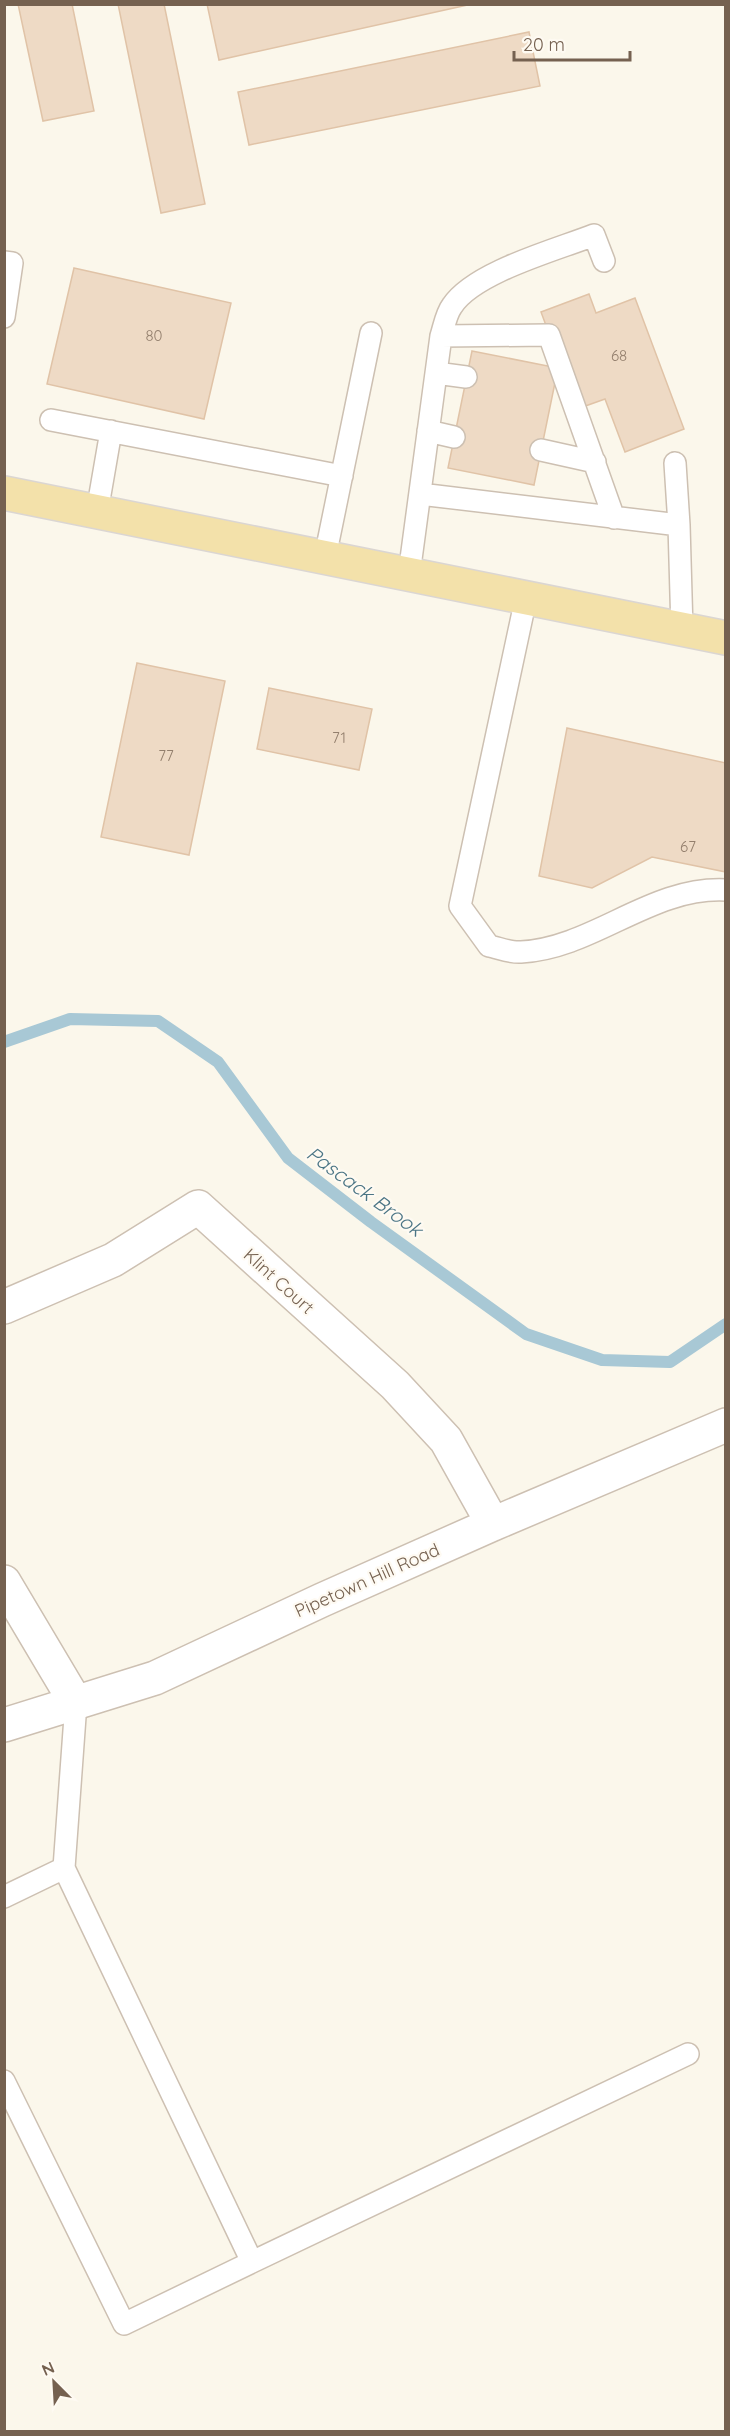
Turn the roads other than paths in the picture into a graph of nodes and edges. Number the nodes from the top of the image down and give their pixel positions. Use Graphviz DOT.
graph roads {
  1 [pos="604,261"];
  2 [pos="4,262"];
  3 [pos="4,317"];
  4 [pos="371,333"];
  5 [pos="441,336"];
  6 [pos="436,373"];
  7 [pos="466,377"];
  8 [pos="51,420"];
  9 [pos="111,431"];
  10 [pos="428,431"];
  11 [pos="454,437"];
  12 [pos="541,450"];
  13 [pos="595,462"];
  14 [pos="675,463"];
  15 [pos="342,476"];
  16 [pos="4,493"];
  17 [pos="420,494"];
  18 [pos="97,512"];
  19 [pos="614,518"];
  20 [pos="679,525"];
  21 [pos="325,557"];
  22 [pos="409,574"];
  23 [pos="526,598"];
  24 [pos="682,630"];
  25 [pos="726,638"];
  26 [pos="726,890"];
  27 [pos="4,1307"];
  28 [pos="726,1425"];
  29 [pos="493,1524"];
  30 [pos="4,1582"];
  31 [pos="76,1703"];
  32 [pos="4,1725"];
  33 [pos="64,1868"];
  34 [pos="4,1897"];
  35 [pos="688,2054"];
  36 [pos="4,2081"];
  37 [pos="252,2262"];
  1 -- 5 [label="lane"];
  2 -- 3 [label="lane"];
  4 -- 15 [label="lane"];
  5 -- 6 [label="lane"];
  5 -- 13 [label="lane"];
  6 -- 7 [label="lane"];
  6 -- 10 [label="lane"];
  8 -- 9 [label="lane"];
  9 -- 15 [label="lane"];
  9 -- 18 [label="lane"];
  10 -- 11 [label="lane"];
  10 -- 17 [label="lane"];
  12 -- 13 [label="lane"];
  13 -- 19 [label="lane"];
  14 -- 20 [label="lane"];
  15 -- 21 [label="lane"];
  16 -- 18 [label="main road"];
  17 -- 19 [label="lane"];
  17 -- 22 [label="lane"];
  18 -- 21 [label="main road"];
  19 -- 20 [label="lane"];
  20 -- 24 [label="lane"];
  21 -- 22 [label="main road"];
  22 -- 23 [label="main road"];
  23 -- 24 [label="main road"];
  23 -- 26 [label="lane"];
  24 -- 25 [label="main road"];
  27 -- 29 [label="street, Klint Court"];
  28 -- 29 [label="street, Pipetown Hill Road"];
  29 -- 31 [label="street, Pipetown Hill Road"];
  30 -- 31 [label="street"];
  31 -- 32 [label="street, Pipetown Hill Road"];
  31 -- 33 [label="lane"];
  33 -- 34 [label="lane"];
  33 -- 37 [label="lane"];
  35 -- 37 [label="lane"];
  36 -- 37 [label="lane"];
}
